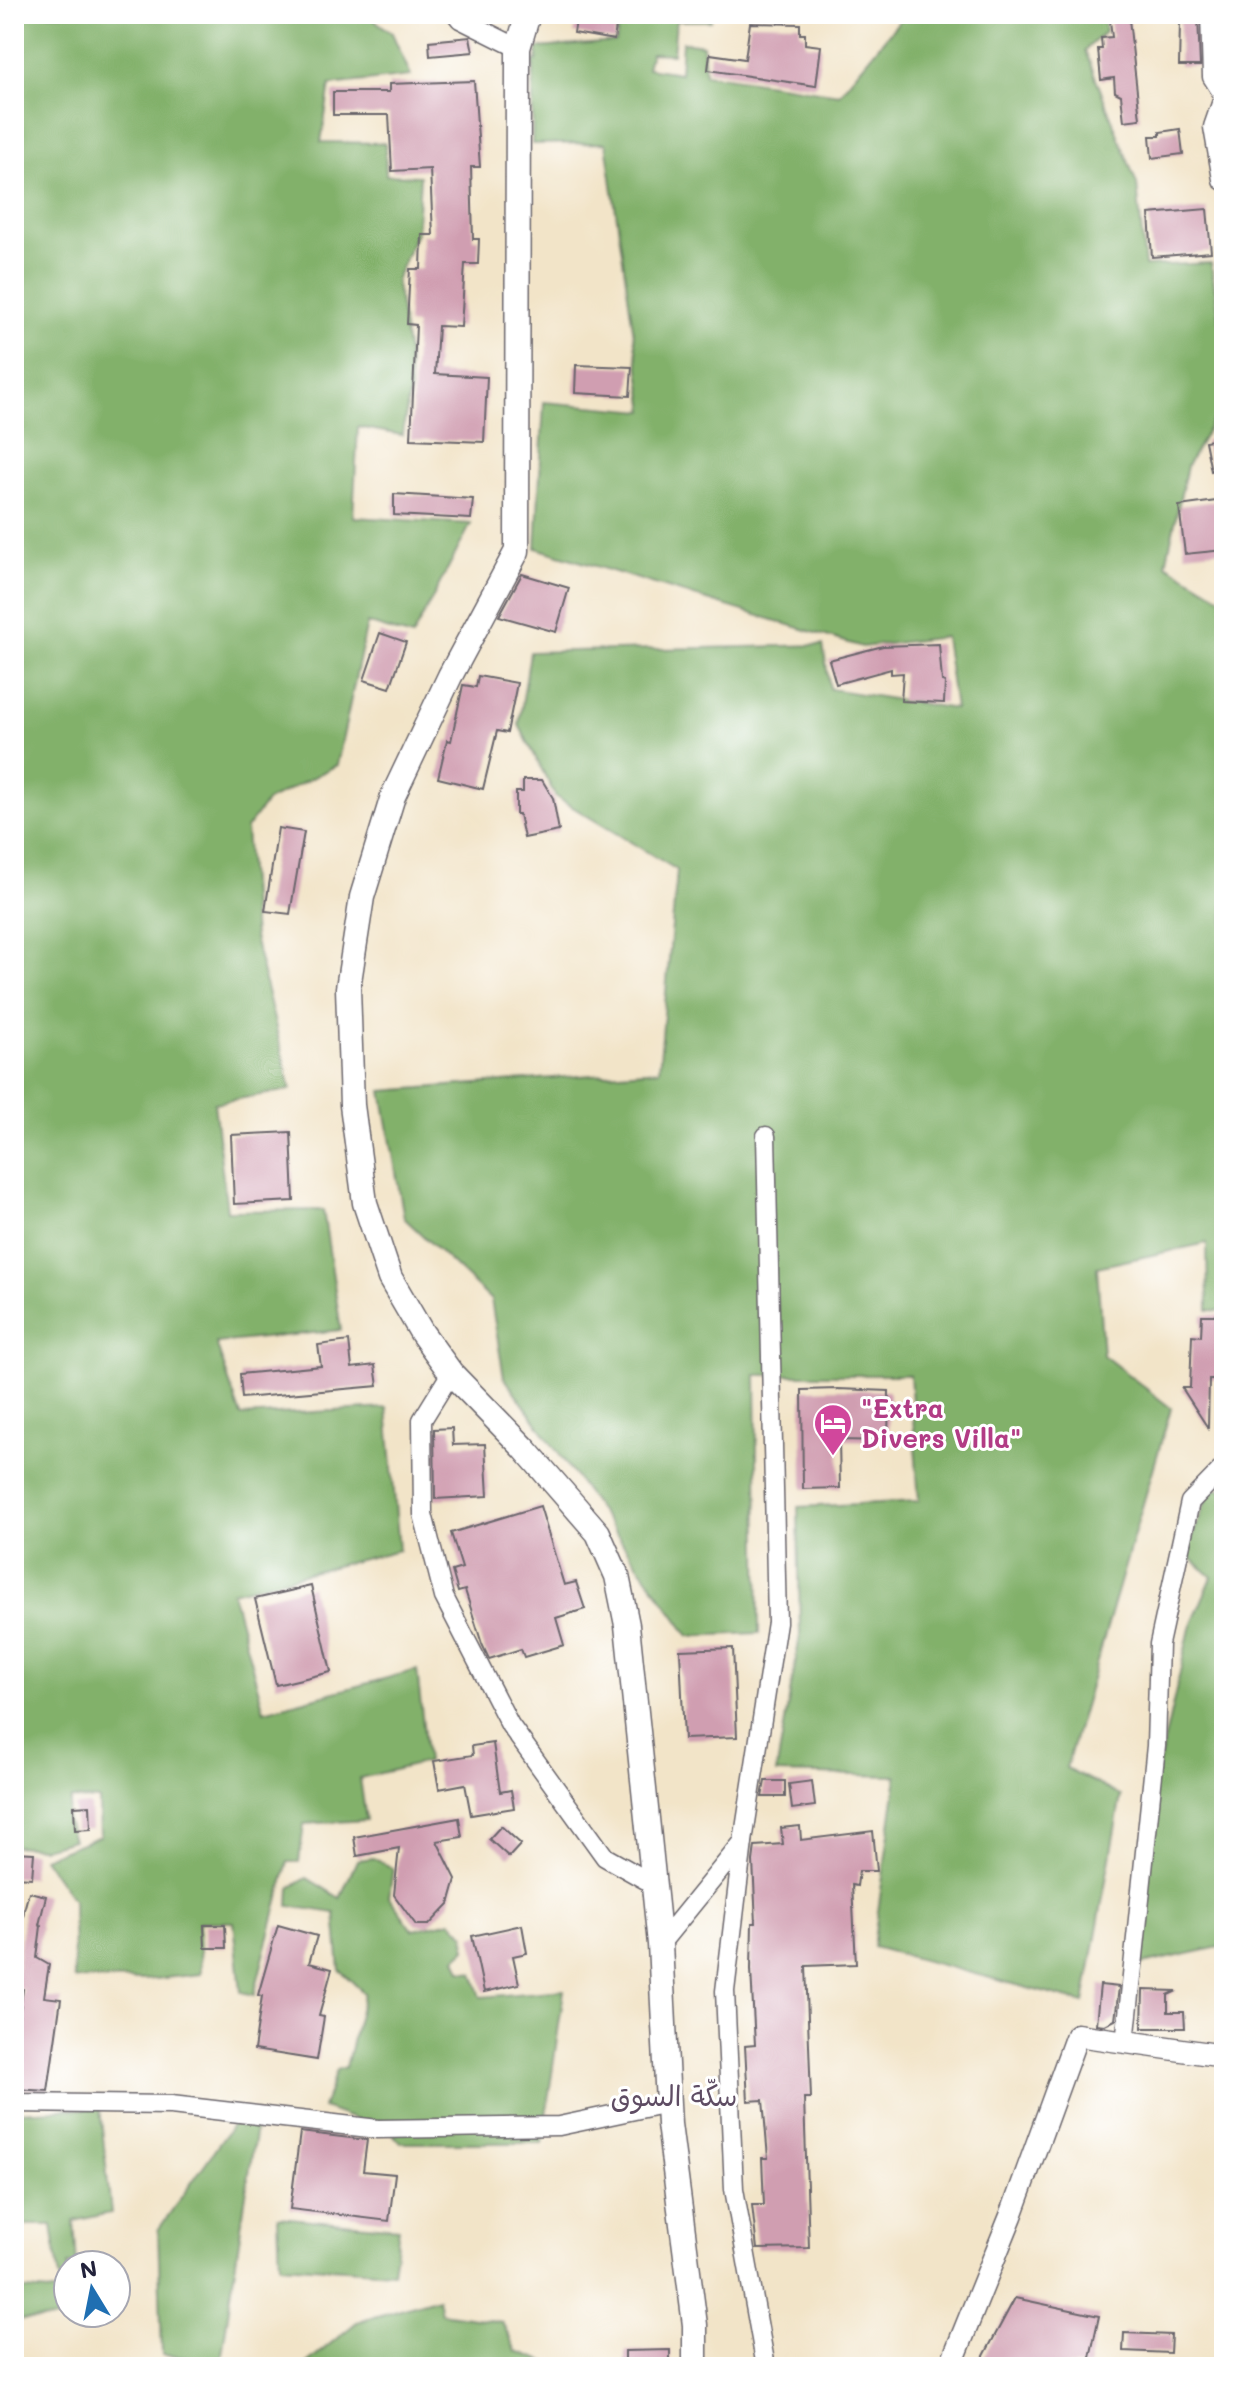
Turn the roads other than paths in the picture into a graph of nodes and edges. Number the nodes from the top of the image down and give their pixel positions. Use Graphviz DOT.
graph roads {
  1 [pos="456,14"];
  2 [pos="528,14"];
  3 [pos="1210,14"];
  4 [pos="518,48"];
  5 [pos="1224,99"];
  6 [pos="1224,179"];
  7 [pos="766,1136"];
  8 [pos="451,1373"];
  9 [pos="1224,1467"];
  10 [pos="743,1842"];
  11 [pos="653,1884"];
  12 [pos="660,1944"];
  13 [pos="1125,2043"];
  14 [pos="1224,2056"];
  15 [pos="14,2103"];
  16 [pos="668,2103"];
  17 [pos="695,2367"];
  18 [pos="766,2367"];
  19 [pos="950,2367"];
  1 -- 4 [label="street"];
  2 -- 4 [label="main road"];
  3 -- 5 [label="street"];
  4 -- 8 [label="main road"];
  5 -- 6 [label="street"];
  7 -- 10 [label="street"];
  8 -- 11 [label="main road"];
  8 -- 11 [label="street"];
  9 -- 13 [label="street"];
  10 -- 12 [label="street"];
  10 -- 18 [label="street"];
  11 -- 12 [label="main road"];
  12 -- 16 [label="main road"];
  13 -- 14 [label="street"];
  13 -- 19 [label="street"];
  15 -- 16 [label="street"];
  16 -- 17 [label="main road"];
}
